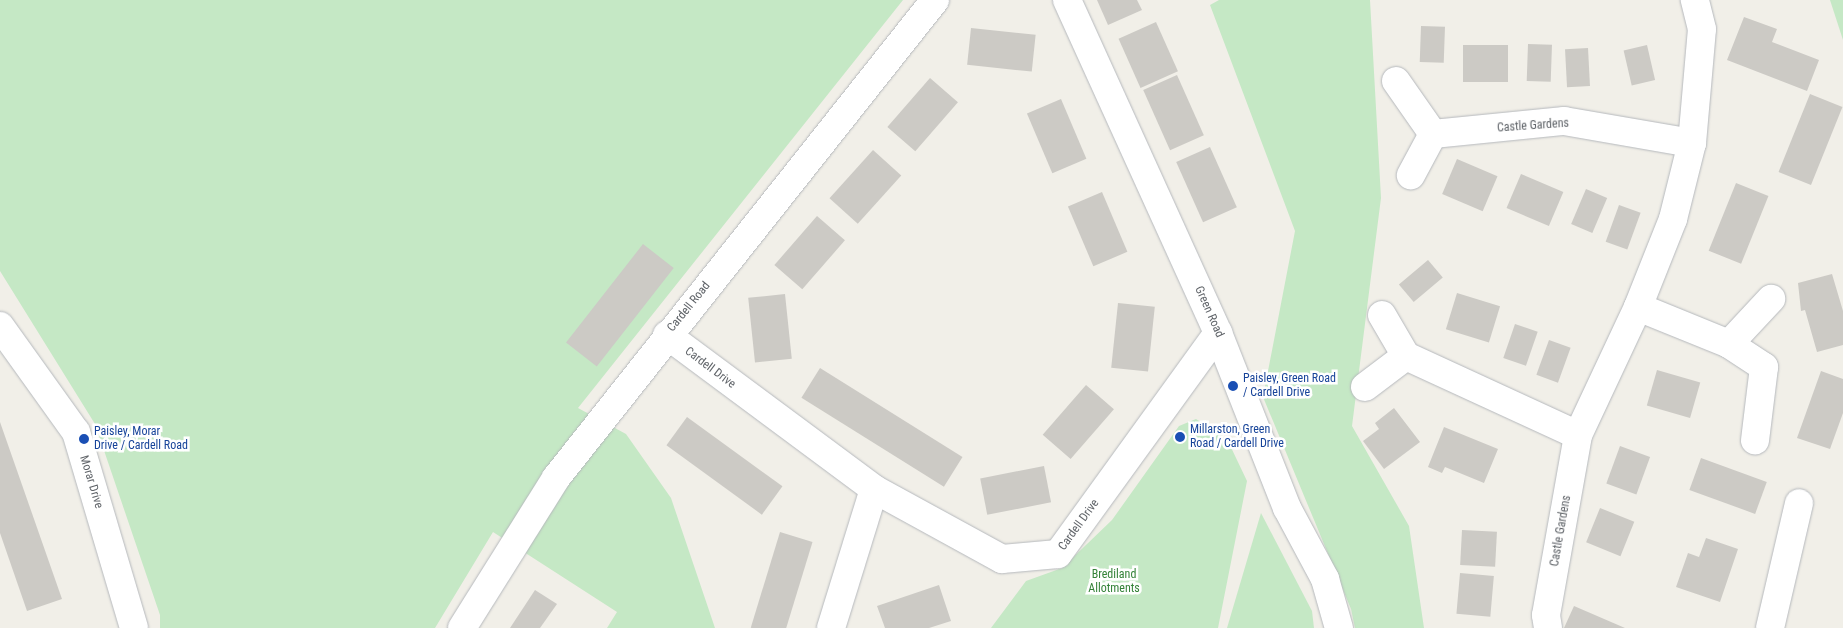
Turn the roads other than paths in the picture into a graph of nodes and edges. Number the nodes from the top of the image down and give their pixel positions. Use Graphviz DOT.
graph roads {
  1 [pos="935,0"];
  2 [pos="1067,0"];
  3 [pos="1695,0"];
  4 [pos="1396,80"];
  5 [pos="1433,134"];
  6 [pos="1692,143"];
  7 [pos="1411,175"];
  8 [pos="1771,298"];
  9 [pos="1638,307"];
  10 [pos="1382,315"];
  11 [pos="0,326"];
  12 [pos="1218,333"];
  13 [pos="667,335"];
  14 [pos="1729,344"];
  15 [pos="1406,356"];
  16 [pos="1365,387"];
  17 [pos="1578,435"];
  18 [pos="1755,440"];
  19 [pos="874,489"];
  20 [pos="1799,504"];
  21 [pos="134,628"];
  22 [pos="462,628"];
  23 [pos="831,628"];
  24 [pos="1339,628"];
  25 [pos="1548,628"];
  26 [pos="1770,628"];
  1 -- 13 [label="street, Cardell Road"];
  2 -- 12 [label="street, Green Road"];
  3 -- 6 [label="street, Castle Gardens"];
  4 -- 5 [label="street"];
  5 -- 6 [label="street, Castle Gardens"];
  5 -- 7 [label="street"];
  6 -- 9 [label="street, Castle Gardens"];
  8 -- 14 [label="street"];
  9 -- 14 [label="street"];
  9 -- 17 [label="street, Castle Gardens"];
  10 -- 15 [label="street"];
  11 -- 21 [label="street, Morar Drive"];
  12 -- 19 [label="street, Cardell Drive"];
  12 -- 24 [label="street, Green Road"];
  13 -- 19 [label="street, Cardell Drive"];
  13 -- 22 [label="street, Cardell Road"];
  14 -- 18 [label="street"];
  15 -- 16 [label="street"];
  15 -- 17 [label="street"];
  17 -- 25 [label="street, Castle Gardens"];
  19 -- 23 [label="street"];
  20 -- 26 [label="street"];
}
